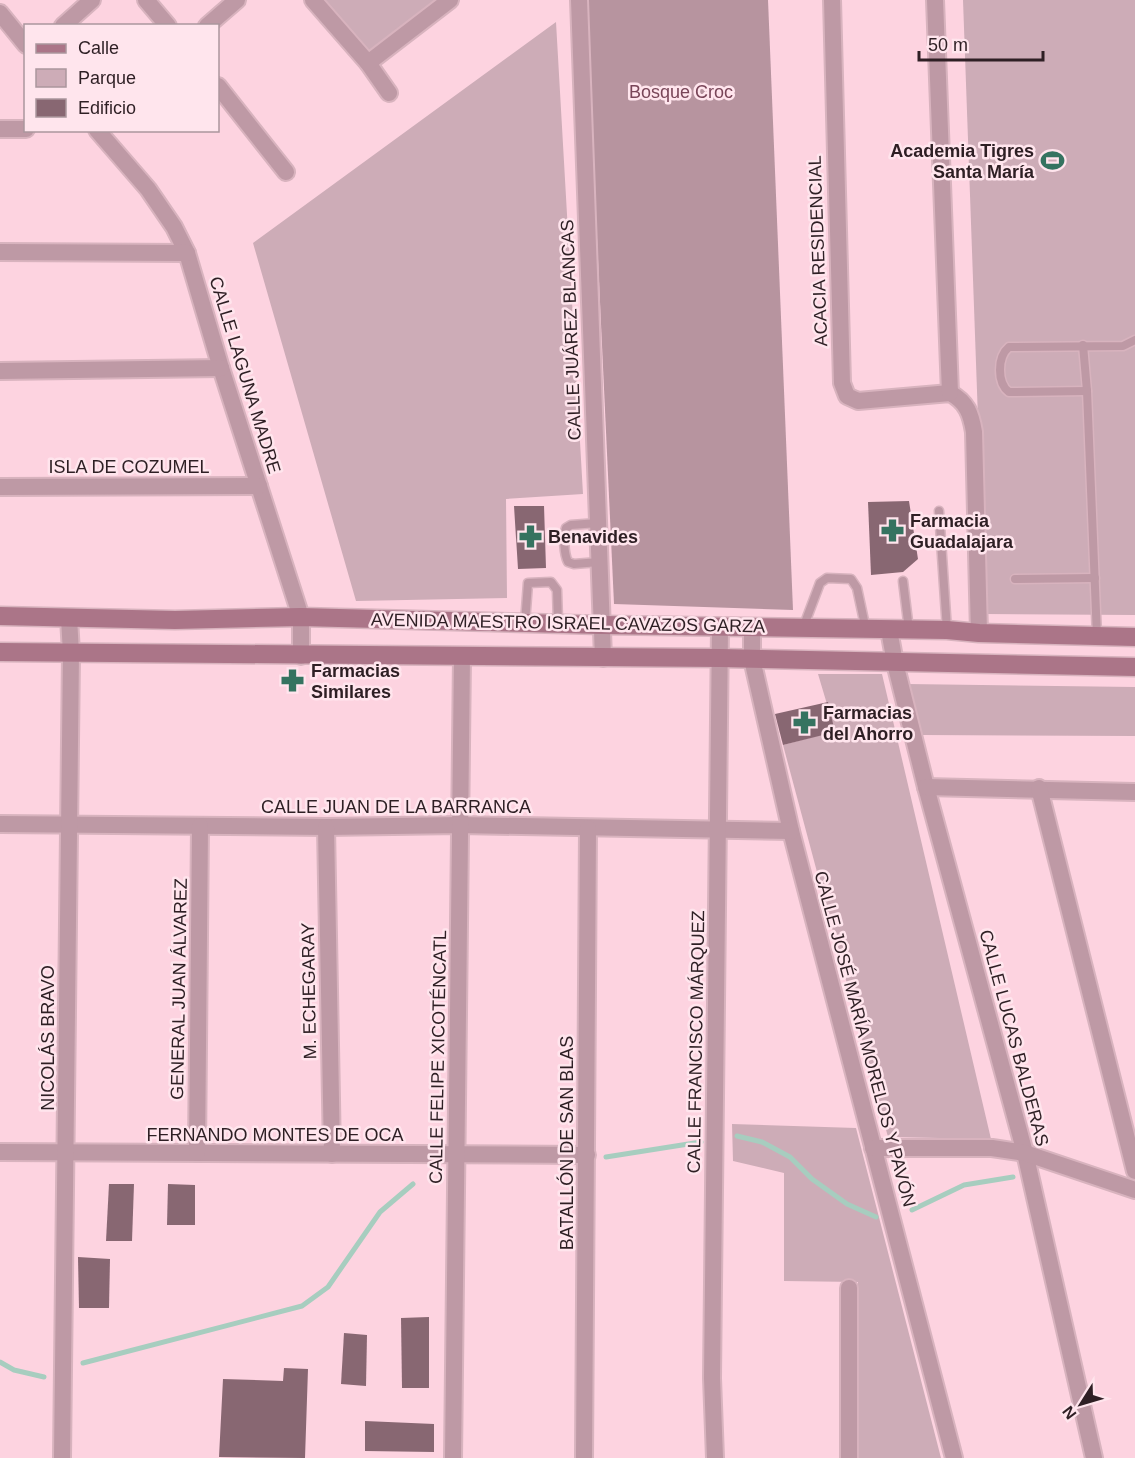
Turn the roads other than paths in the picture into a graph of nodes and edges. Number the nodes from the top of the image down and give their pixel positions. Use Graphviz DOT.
graph roads {
  1 [pos="92,0"];
  2 [pos="146,0"];
  3 [pos="237,0"];
  4 [pos="313,0"];
  5 [pos="450,0"];
  6 [pos="579,0"];
  7 [pos="832,0"];
  8 [pos="935,0"];
  9 [pos="0,14"];
  10 [pos="65,24"];
  11 [pos="166,24"];
  12 [pos="209,24"];
  13 [pos="24,43"];
  14 [pos="368,63"];
  15 [pos="219,87"];
  16 [pos="389,93"];
  17 [pos="0,129"];
  18 [pos="24,129"];
  19 [pos="99,132"];
  20 [pos="286,172"];
  21 [pos="0,252"];
  22 [pos="187,253"];
  23 [pos="1135,339"];
  24 [pos="1083,345"];
  25 [pos="220,368"];
  26 [pos="0,370"];
  27 [pos="1087,391"];
  28 [pos="950,393"];
  29 [pos="259,486"];
  30 [pos="0,487"];
  31 [pos="939,511"];
  32 [pos="598,523"];
  33 [pos="599,562"];
  34 [pos="1095,578"];
  35 [pos="1015,579"];
  36 [pos="903,581"];
  37 [pos="0,616"];
  38 [pos="301,616"];
  39 [pos="69,618"];
  40 [pos="525,623"];
  41 [pos="558,624"];
  42 [pos="602,625"];
  43 [pos="720,627"];
  44 [pos="752,628"];
  45 [pos="803,629"];
  46 [pos="866,630"];
  47 [pos="889,630"];
  48 [pos="947,630"];
  49 [pos="909,631"];
  50 [pos="979,633"];
  51 [pos="1097,637"];
  52 [pos="1135,637"];
  53 [pos="0,652"];
  54 [pos="71,653"];
  55 [pos="302,656"];
  56 [pos="462,656"];
  57 [pos="603,658"];
  58 [pos="720,658"];
  59 [pos="752,659"];
  60 [pos="895,663"];
  61 [pos="1135,667"];
  62 [pos="926,788"];
  63 [pos="1040,788"];
  64 [pos="1135,792"];
  65 [pos="0,824"];
  66 [pos="68,825"];
  67 [pos="460,825"];
  68 [pos="200,826"];
  69 [pos="326,827"];
  70 [pos="588,828"];
  71 [pos="717,830"];
  72 [pos="791,831"];
  73 [pos="873,1148"];
  74 [pos="0,1152"];
  75 [pos="197,1153"];
  76 [pos="1024,1153"];
  77 [pos="67,1154"];
  78 [pos="332,1154"];
  79 [pos="587,1155"];
  80 [pos="456,1156"];
  81 [pos="1135,1171"];
  82 [pos="1135,1190"];
  83 [pos="849,1288"];
  84 [pos="62,1458"];
  85 [pos="453,1458"];
  86 [pos="584,1458"];
  87 [pos="715,1458"];
  88 [pos="849,1458"];
  89 [pos="954,1458"];
  90 [pos="1095,1458"];
  1 -- 10 [label="street"];
  2 -- 11 [label="street"];
  3 -- 12 [label="street"];
  4 -- 14 [label="street"];
  5 -- 14 [label="street"];
  6 -- 32 [label="street, CALLE JUÁREZ BLANCAS"];
  7 -- 28 [label="street, ACACIA RESIDENCIAL"];
  8 -- 28 [label="street"];
  9 -- 13 [label="street"];
  14 -- 16 [label="street"];
  15 -- 20 [label="street"];
  17 -- 18 [label="street"];
  19 -- 22 [label="street, CALLE LAGUNA MADRE"];
  21 -- 22 [label="street"];
  22 -- 25 [label="street, CALLE LAGUNA MADRE"];
  23 -- 24 [label="lane"];
  24 -- 27 [label="lane"];
  24 -- 27 [label="lane"];
  25 -- 26 [label="street"];
  25 -- 29 [label="street, CALLE LAGUNA MADRE"];
  27 -- 34 [label="lane"];
  28 -- 50 [label="street"];
  29 -- 30 [label="street, ISLA DE COZUMEL"];
  29 -- 38 [label="street, CALLE LAGUNA MADRE"];
  31 -- 48 [label="lane"];
  32 -- 33 [label="street, CALLE JUÁREZ BLANCAS"];
  32 -- 33 [label="lane"];
  33 -- 42 [label="street, CALLE JUÁREZ BLANCAS"];
  34 -- 35 [label="lane"];
  34 -- 51 [label="lane"];
  36 -- 49 [label="lane"];
  37 -- 39 [label="main road, AVENIDA MAESTRO ISRAEL CAVAZOS GARZA"];
  38 -- 39 [label="main road, AVENIDA MAESTRO ISRAEL CAVAZOS GARZA"];
  38 -- 40 [label="main road, AVENIDA MAESTRO ISRAEL CAVAZOS GARZA"];
  38 -- 55 [label="street, CALLE LAGUNA MADRE"];
  39 -- 54 [label="street, NICOLÁS BRAVO"];
  40 -- 41 [label="main road, AVENIDA MAESTRO ISRAEL CAVAZOS GARZA"];
  40 -- 41 [label="lane"];
  41 -- 42 [label="main road, AVENIDA MAESTRO ISRAEL CAVAZOS GARZA"];
  42 -- 43 [label="main road, AVENIDA MAESTRO ISRAEL CAVAZOS GARZA"];
  42 -- 57 [label="street, CALLE JUÁREZ BLANCAS"];
  43 -- 44 [label="main road, AVENIDA MAESTRO ISRAEL CAVAZOS GARZA"];
  43 -- 58 [label="street, CALLE FRANCISCO MÁRQUEZ"];
  44 -- 45 [label="main road, AVENIDA MAESTRO ISRAEL CAVAZOS GARZA"];
  44 -- 59 [label="street, CALLE JOSÉ MARÍA MORELOS Y PAVÓN"];
  45 -- 46 [label="main road, AVENIDA MAESTRO ISRAEL CAVAZOS GARZA"];
  45 -- 46 [label="lane"];
  46 -- 47 [label="main road, AVENIDA MAESTRO ISRAEL CAVAZOS GARZA"];
  47 -- 49 [label="main road, AVENIDA MAESTRO ISRAEL CAVAZOS GARZA"];
  47 -- 60 [label="street, CALLE LUCAS BALDERAS"];
  48 -- 49 [label="main road, AVENIDA MAESTRO ISRAEL CAVAZOS GARZA"];
  48 -- 50 [label="main road, AVENIDA MAESTRO ISRAEL CAVAZOS GARZA"];
  50 -- 51 [label="main road, AVENIDA MAESTRO ISRAEL CAVAZOS GARZA"];
  51 -- 52 [label="main road, AVENIDA MAESTRO ISRAEL CAVAZOS GARZA"];
  53 -- 54 [label="main road, AVENIDA MAESTRO ISRAEL CAVAZOS GARZA"];
  54 -- 55 [label="main road, AVENIDA MAESTRO ISRAEL CAVAZOS GARZA"];
  54 -- 66 [label="street, NICOLÁS BRAVO"];
  55 -- 56 [label="main road, AVENIDA MAESTRO ISRAEL CAVAZOS GARZA"];
  56 -- 57 [label="main road, AVENIDA MAESTRO ISRAEL CAVAZOS GARZA"];
  56 -- 67 [label="street, CALLE FELIPE XICOTÉNCATL"];
  57 -- 58 [label="main road, AVENIDA MAESTRO ISRAEL CAVAZOS GARZA"];
  58 -- 59 [label="main road, AVENIDA MAESTRO ISRAEL CAVAZOS GARZA"];
  58 -- 71 [label="street, CALLE FRANCISCO MÁRQUEZ"];
  59 -- 60 [label="main road, AVENIDA MAESTRO ISRAEL CAVAZOS GARZA"];
  59 -- 72 [label="street, CALLE JOSÉ MARÍA MORELOS Y PAVÓN"];
  60 -- 61 [label="main road, AVENIDA MAESTRO ISRAEL CAVAZOS GARZA"];
  60 -- 62 [label="street, CALLE LUCAS BALDERAS"];
  62 -- 63 [label="street"];
  62 -- 76 [label="street, CALLE LUCAS BALDERAS"];
  63 -- 64 [label="street"];
  63 -- 81 [label="street"];
  65 -- 66 [label="street, CALLE JUAN DE LA BARRANCA"];
  66 -- 68 [label="street, CALLE JUAN DE LA BARRANCA"];
  66 -- 77 [label="street, NICOLÁS BRAVO"];
  67 -- 69 [label="street, CALLE JUAN DE LA BARRANCA"];
  67 -- 70 [label="street, CALLE JUAN DE LA BARRANCA"];
  67 -- 80 [label="street, CALLE FELIPE XICOTÉNCATL"];
  68 -- 69 [label="street, CALLE JUAN DE LA BARRANCA"];
  68 -- 75 [label="street, GENERAL JUAN ÁLVAREZ"];
  69 -- 78 [label="street, M. ECHEGARAY"];
  70 -- 71 [label="street, CALLE JUAN DE LA BARRANCA"];
  70 -- 79 [label="street, BATALLÓN DE SAN BLAS"];
  71 -- 72 [label="street, CALLE JUAN DE LA BARRANCA"];
  71 -- 87 [label="street, CALLE FRANCISCO MÁRQUEZ"];
  72 -- 73 [label="street, CALLE JOSÉ MARÍA MORELOS Y PAVÓN"];
  73 -- 76 [label="street"];
  73 -- 89 [label="street, CALLE JOSÉ MARÍA MORELOS Y PAVÓN"];
  74 -- 77 [label="street, FERNANDO MONTES DE OCA"];
  75 -- 77 [label="street, FERNANDO MONTES DE OCA"];
  75 -- 78 [label="street, FERNANDO MONTES DE OCA"];
  76 -- 82 [label="street"];
  76 -- 90 [label="street, CALLE LUCAS BALDERAS"];
  77 -- 84 [label="street, NICOLÁS BRAVO"];
  78 -- 80 [label="street, FERNANDO MONTES DE OCA"];
  79 -- 80 [label="street, FERNANDO MONTES DE OCA"];
  79 -- 86 [label="street, BATALLÓN DE SAN BLAS"];
  80 -- 85 [label="street, CALLE FELIPE XICOTÉNCATL"];
  83 -- 88 [label="street"];
}
